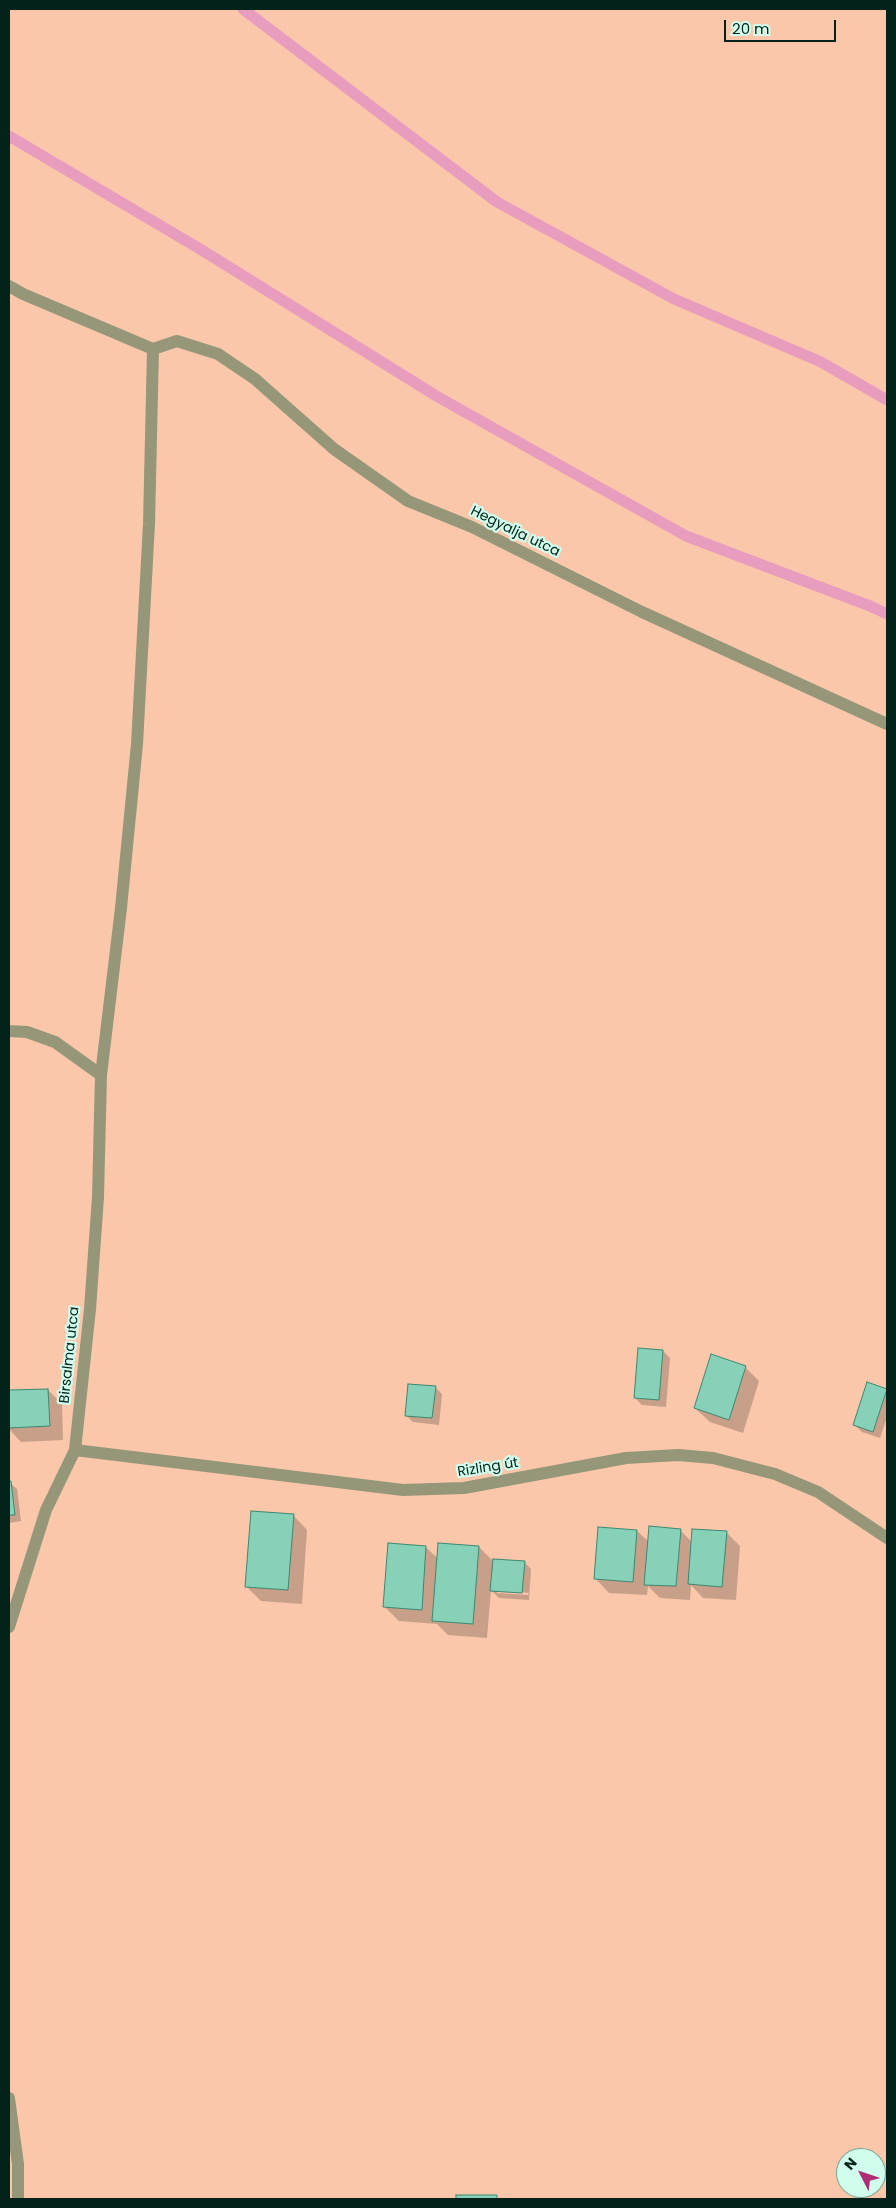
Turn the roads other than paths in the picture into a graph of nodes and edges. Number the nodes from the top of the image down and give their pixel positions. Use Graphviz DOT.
graph roads {
  1 [pos="9,286"];
  2 [pos="153,349"];
  3 [pos="887,724"];
  4 [pos="9,1030"];
  5 [pos="101,1075"];
  6 [pos="75,1450"];
  7 [pos="887,1538"];
  8 [pos="9,1627"];
  9 [pos="9,2098"];
  10 [pos="18,2199"];
  1 -- 2 [label="street"];
  2 -- 3 [label="street, Hegyalja utca"];
  2 -- 5 [label="street, Birsalma utca"];
  4 -- 5 [label="street"];
  5 -- 6 [label="street, Birsalma utca"];
  6 -- 7 [label="street, Rizling út"];
  6 -- 8 [label="street, Birsalma utca"];
  9 -- 10 [label="street"];
}
